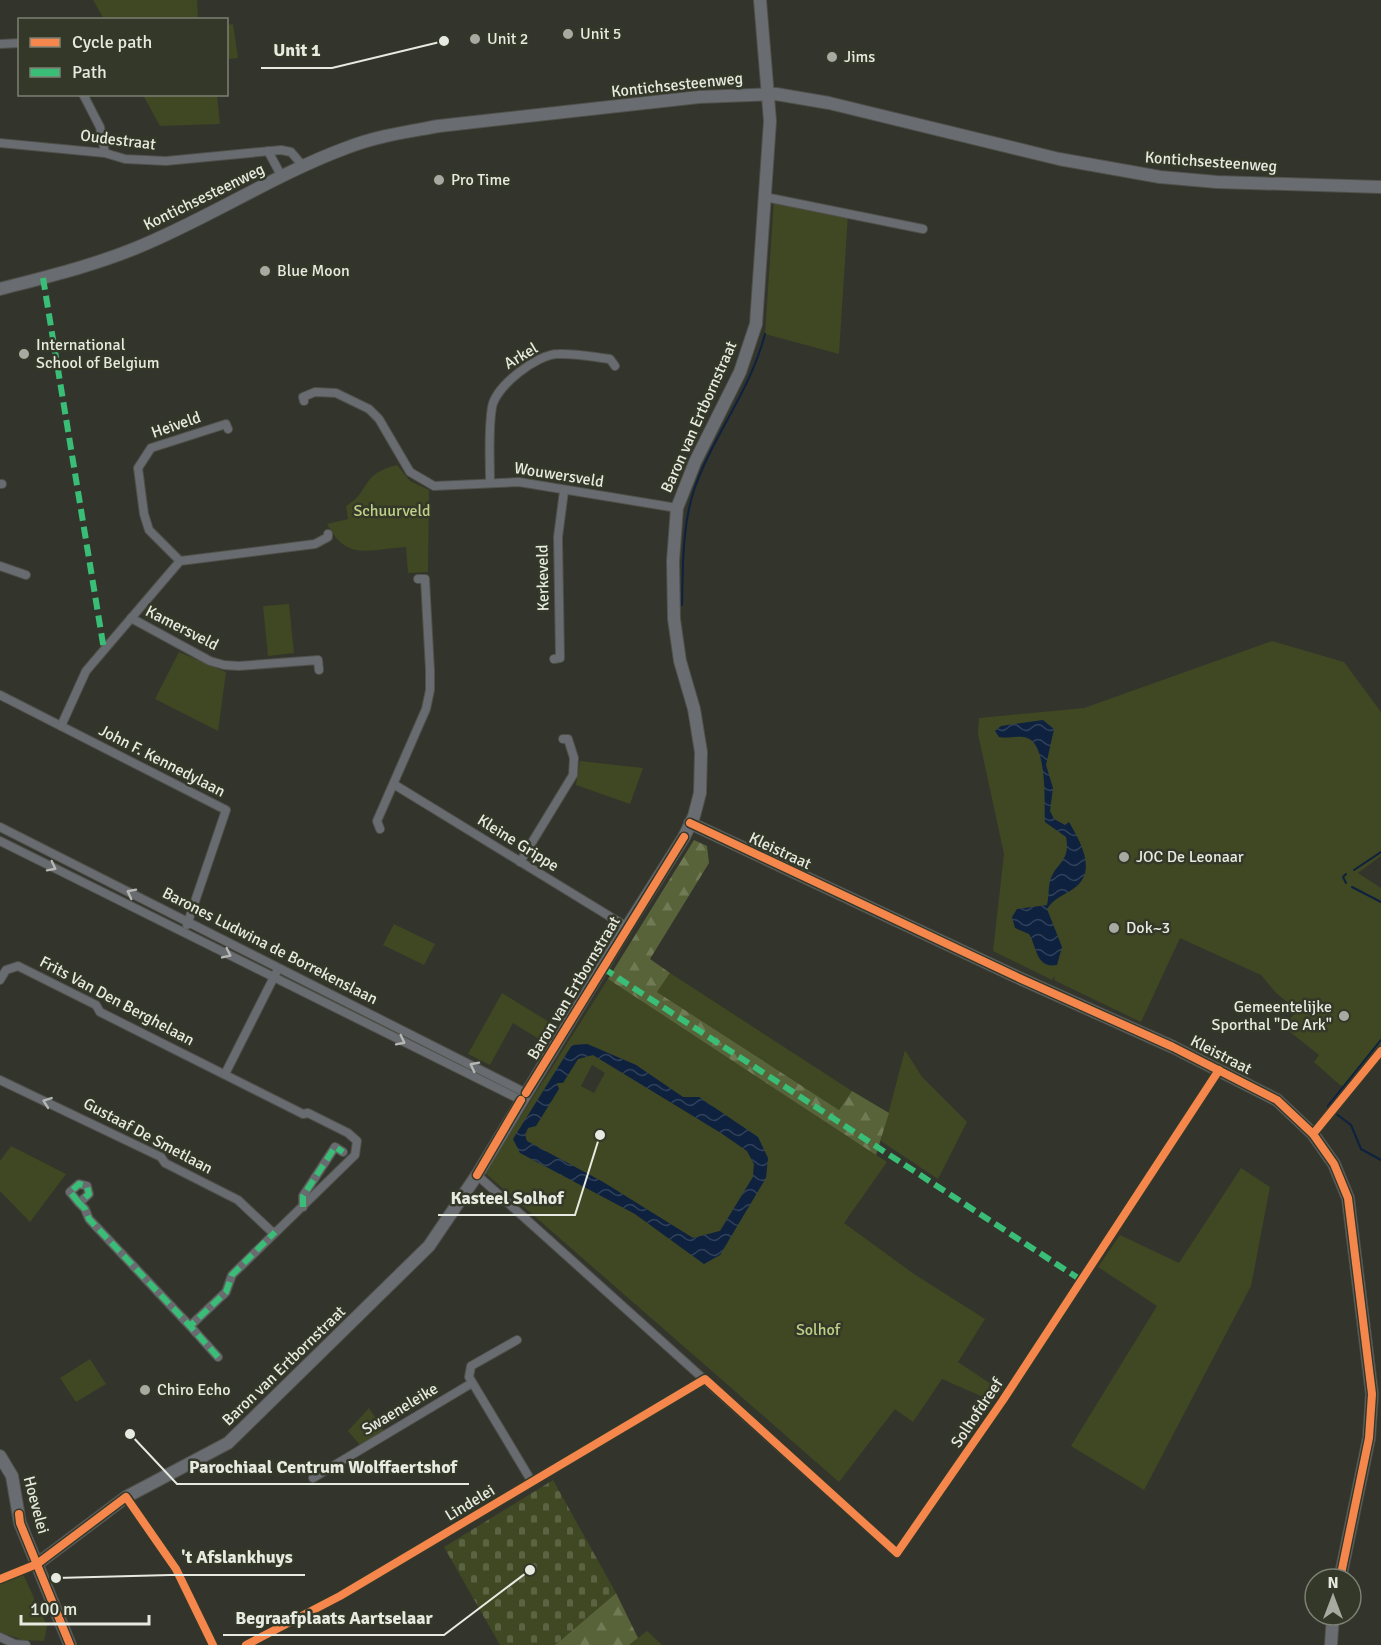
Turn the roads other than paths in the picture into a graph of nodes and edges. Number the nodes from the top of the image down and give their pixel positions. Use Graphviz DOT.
graph roads {
  1 [pos="760,0"];
  2 [pos="18,43"];
  3 [pos="0,44"];
  4 [pos="769,94"];
  5 [pos="84,96"];
  6 [pos="0,143"];
  7 [pos="268,151"];
  8 [pos="105,153"];
  9 [pos="303,166"];
  10 [pos="282,177"];
  11 [pos="1381,187"];
  12 [pos="765,197"];
  13 [pos="923,229"];
  14 [pos="0,289"];
  15 [pos="615,366"];
  16 [pos="304,401"];
  17 [pos="228,429"];
  18 [pos="490,482"];
  19 [pos="564,491"];
  20 [pos="677,508"];
  21 [pos="328,534"];
  22 [pos="180,561"];
  23 [pos="0,566"];
  24 [pos="26,575"];
  25 [pos="418,579"];
  26 [pos="131,618"];
  27 [pos="554,659"];
  28 [pos="319,670"];
  29 [pos="0,695"];
  30 [pos="61,726"];
  31 [pos="563,739"];
  32 [pos="395,785"];
  33 [pos="690,823"];
  34 [pos="0,827"];
  35 [pos="380,829"];
  36 [pos="0,841"];
  37 [pos="519,862"];
  38 [pos="188,922"];
  39 [pos="627,927"];
  40 [pos="184,933"];
  41 [pos="280,967"];
  42 [pos="274,977"];
  43 [pos="0,981"];
  44 [pos="1381,1051"];
  45 [pos="1219,1070"];
  46 [pos="225,1074"];
  47 [pos="0,1080"];
  48 [pos="524,1097"];
  49 [pos="1313,1134"];
  50 [pos="343,1152"];
  51 [pos="477,1175"];
  52 [pos="80,1203"];
  53 [pos="303,1207"];
  54 [pos="274,1232"];
  55 [pos="190,1326"];
  56 [pos="517,1340"];
  57 [pos="218,1357"];
  58 [pos="705,1379"];
  59 [pos="472,1383"];
  60 [pos="0,1456"];
  61 [pos="313,1478"];
  62 [pos="532,1482"];
  63 [pos="126,1497"];
  64 [pos="37,1564"];
  65 [pos="1342,1567"];
  66 [pos="0,1579"];
  67 [pos="1332,1627"];
  68 [pos="0,1637"];
  69 [pos="15,1644"];
  70 [pos="26,1645"];
  71 [pos="70,1645"];
  72 [pos="213,1645"];
  73 [pos="246,1645"];
  74 [pos="1331,1645"];
  1 -- 4 [label="street, Baron van Ertbornstraat"];
  2 -- 3 [label="street"];
  4 -- 9 [label="street, Kontichsesteenweg"];
  4 -- 11 [label="street, Kontichsesteenweg"];
  4 -- 12 [label="street, Baron van Ertbornstraat"];
  5 -- 8 [label="street"];
  6 -- 8 [label="street, Oudestraat"];
  7 -- 8 [label="street, Oudestraat"];
  7 -- 9 [label="street, Oudestraat"];
  7 -- 10 [label="street"];
  9 -- 10 [label="street, Kontichsesteenweg"];
  10 -- 14 [label="street, Kontichsesteenweg"];
  12 -- 13 [label="street"];
  12 -- 20 [label="street, Baron van Ertbornstraat"];
  15 -- 18 [label="street, Arkel"];
  16 -- 18 [label="street, Wouwersveld"];
  17 -- 22 [label="street, Heiveld"];
  18 -- 19 [label="street, Wouwersveld"];
  19 -- 20 [label="street, Wouwersveld"];
  19 -- 27 [label="street, Kerkeveld"];
  20 -- 33 [label="street, Baron van Ertbornstraat"];
  21 -- 22 [label="street"];
  22 -- 26 [label="street"];
  23 -- 24 [label="street"];
  25 -- 32 [label="street"];
  26 -- 28 [label="street, Kamersveld"];
  26 -- 30 [label="street"];
  29 -- 30 [label="street, John F. Kennedylaan"];
  30 -- 38 [label="street, John F. Kennedylaan"];
  31 -- 37 [label="street"];
  32 -- 35 [label="street"];
  32 -- 37 [label="street, Kleine Grippe"];
  33 -- 39 [label="street, Baron van Ertbornstraat"];
  33 -- 45 [label="street, Kleistraat"];
  38 -- 34 [label="street, Barones Ludwina de Borrekenslaan, one-way"];
  36 -- 40 [label="street, Barones Ludwina de Borrekenslaan, one-way"];
  37 -- 39 [label="street, Kleine Grippe"];
  38 -- 40 [label="street, John F. Kennedylaan"];
  38 -- 41 [label="street, Barones Ludwina de Borrekenslaan"];
  39 -- 48 [label="street, Baron van Ertbornstraat"];
  40 -- 42 [label="street, Barones Ludwina de Borrekenslaan, one-way"];
  41 -- 42 [label="street"];
  48 -- 41 [label="street, Barones Ludwina de Borrekenslaan, one-way"];
  42 -- 46 [label="street"];
  42 -- 48 [label="street, Barones Ludwina de Borrekenslaan, one-way"];
  43 -- 46 [label="street, Frits Van Den Berghelaan"];
  44 -- 49 [label="street"];
  45 -- 49 [label="street, Kleistraat"];
  45 -- 58 [label="street, Solhofdreef"];
  46 -- 53 [label="street, Frits Van Den Berghelaan"];
  54 -- 47 [label="street, Gustaaf De Smetlaan, one-way"];
  48 -- 51 [label="street, Baron van Ertbornstraat"];
  49 -- 65 [label="street, Kleistraat"];
  50 -- 53 [label="street, Frits Van Den Berghelaan"];
  51 -- 58 [label="street, Solhofdreef"];
  51 -- 63 [label="street, Baron van Ertbornstraat"];
  52 -- 55 [label="street"];
  53 -- 54 [label="street, Frits Van Den Berghelaan"];
  54 -- 55 [label="street, Frits Van Den Berghelaan"];
  55 -- 57 [label="street"];
  56 -- 59 [label="street"];
  58 -- 62 [label="street, Lindelei"];
  59 -- 61 [label="street, Swaeneleike"];
  59 -- 62 [label="street"];
  60 -- 64 [label="street, Hoevelei"];
  62 -- 73 [label="street, Lindelei"];
  63 -- 64 [label="street, Baron van Ertbornstraat"];
  63 -- 72 [label="street"];
  64 -- 66 [label="street"];
  64 -- 71 [label="street, Hoevelei"];
  67 -- 74 [label="street"];
  68 -- 69 [label="street"];
  69 -- 70 [label="street"];
}
